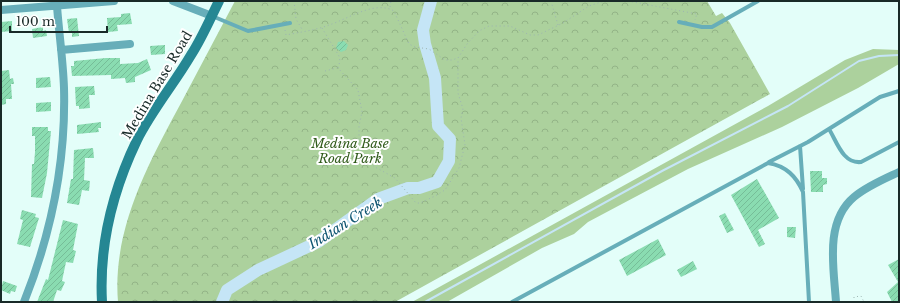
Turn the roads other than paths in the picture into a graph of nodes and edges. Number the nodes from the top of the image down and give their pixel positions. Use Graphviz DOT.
graph roads {
  1 [pos="114,1"];
  2 [pos="173,1"];
  3 [pos="219,1"];
  4 [pos="758,1"];
  5 [pos="57,6"];
  6 [pos="1,10"];
  7 [pos="212,16"];
  8 [pos="678,22"];
  9 [pos="290,23"];
  10 [pos="130,44"];
  11 [pos="61,50"];
  12 [pos="899,92"];
  13 [pos="830,129"];
  14 [pos="899,142"];
  15 [pos="800,146"];
  16 [pos="768,163"];
  17 [pos="899,172"];
  18 [pos="803,192"];
  19 [pos="24,302"];
  20 [pos="102,302"];
  21 [pos="512,302"];
  22 [pos="808,302"];
  23 [pos="836,302"];
  1 -- 5 [label="street"];
  2 -- 7 [label="street"];
  3 -- 7 [label="street, Medina Base Road"];
  4 -- 8 [label="lane"];
  5 -- 6 [label="street"];
  5 -- 11 [label="street"];
  7 -- 9 [label="lane"];
  7 -- 20 [label="street, Medina Base Road"];
  10 -- 11 [label="street"];
  11 -- 19 [label="street"];
  12 -- 13 [label="lane"];
  13 -- 14 [label="lane"];
  13 -- 15 [label="lane"];
  15 -- 16 [label="lane"];
  15 -- 18 [label="lane"];
  16 -- 18 [label="lane"];
  16 -- 21 [label="lane"];
  17 -- 23 [label="street"];
  18 -- 22 [label="lane"];
}
